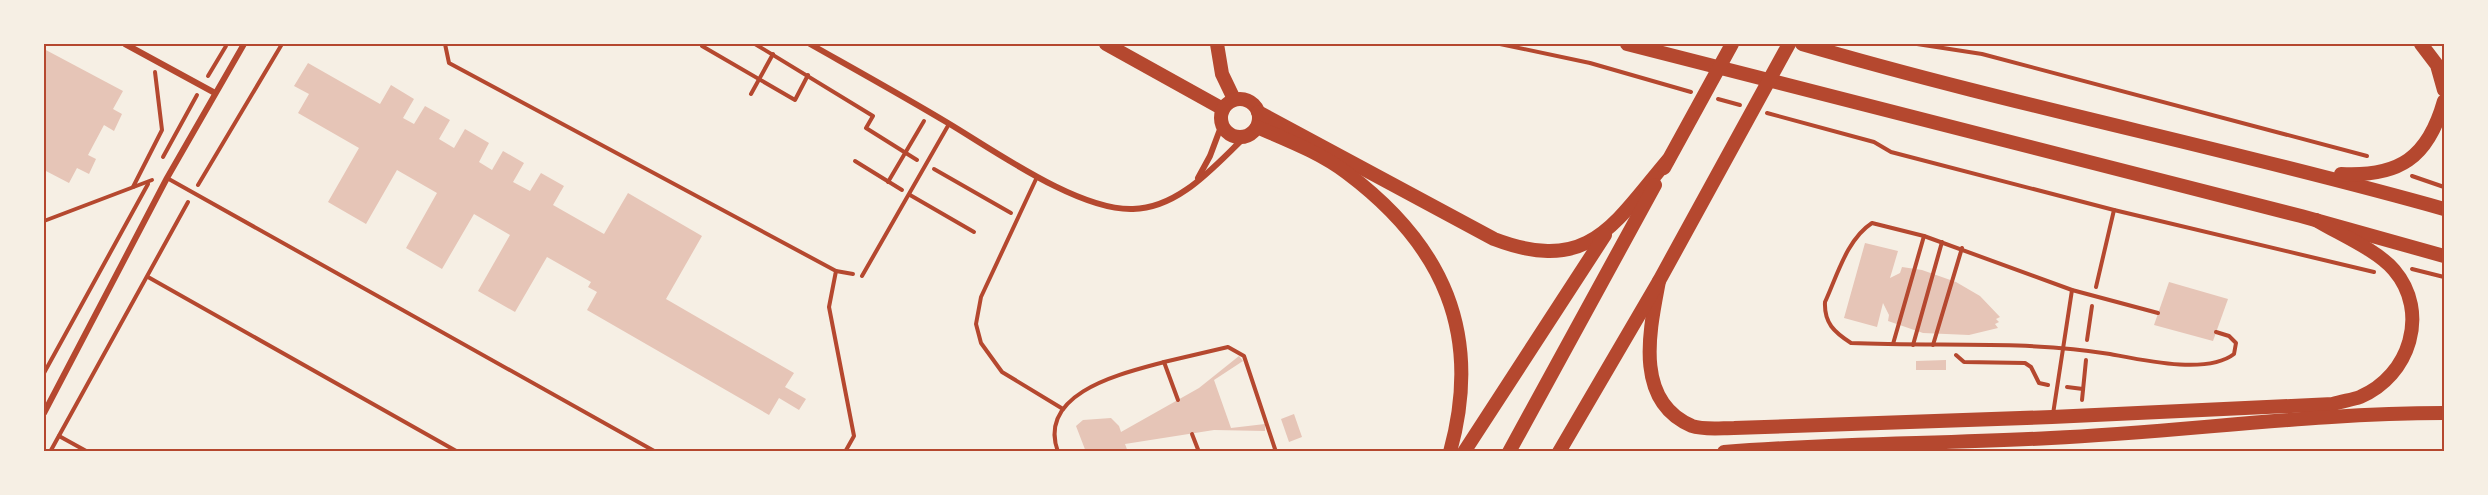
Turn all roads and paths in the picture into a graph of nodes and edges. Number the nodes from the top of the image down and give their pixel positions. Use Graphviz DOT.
graph roads {
  1 [pos="125,44"];
  2 [pos="228,44"];
  3 [pos="244,44"];
  4 [pos="282,44"];
  5 [pos="445,44"];
  6 [pos="703,44"];
  7 [pos="755,44"];
  8 [pos="810,44"];
  9 [pos="1106,44"];
  10 [pos="1217,44"];
  11 [pos="1500,44"];
  12 [pos="1732,44"];
  13 [pos="1788,44"];
  14 [pos="1802,44"];
  15 [pos="1917,44"];
  16 [pos="2421,44"];
  17 [pos="1632,45"];
  18 [pos="773,54"];
  19 [pos="153,59"];
  20 [pos="808,75"];
  21 [pos="759,79"];
  22 [pos="202,86"];
  23 [pos="2445,90"];
  24 [pos="215,93"];
  25 [pos="751,94"];
  26 [pos="1703,96"];
  27 [pos="1234,99"];
  28 [pos="2445,101"];
  29 [pos="1223,109"];
  30 [pos="1746,111"];
  31 [pos="929,112"];
  32 [pos="1258,112"];
  33 [pos="1766,113"];
  34 [pos="949,124"];
  35 [pos="1222,124"];
  36 [pos="1257,127"];
  37 [pos="1246,136"];
  38 [pos="906,153"];
  39 [pos="2369,157"];
  40 [pos="1668,160"];
  41 [pos="855,161"];
  42 [pos="160,162"];
  43 [pos="927,166"];
  44 [pos="2399,167"];
  45 [pos="155,171"];
  46 [pos="2316,172"];
  47 [pos="1038,176"];
  48 [pos="167,178"];
  49 [pos="149,181"];
  50 [pos="888,182"];
  51 [pos="1195,184"];
  52 [pos="133,187"];
  53 [pos="2445,187"];
  54 [pos="193,193"];
  55 [pos="910,195"];
  56 [pos="2445,208"];
  57 [pos="2114,210"];
  58 [pos="1018,218"];
  59 [pos="2316,220"];
  60 [pos="44,221"];
  61 [pos="974,232"];
  62 [pos="1606,233"];
  63 [pos="2108,234"];
  64 [pos="1924,236"];
  65 [pos="1942,242"];
  66 [pos="1962,248"];
  67 [pos="2445,256"];
  68 [pos="836,271"];
  69 [pos="2395,271"];
  70 [pos="862,276"];
  71 [pos="2445,276"];
  72 [pos="148,277"];
  73 [pos="1659,281"];
  74 [pos="2072,290"];
  75 [pos="2158,313"];
  76 [pos="2216,332"];
  77 [pos="2087,340"];
  78 [pos="1893,345"];
  79 [pos="1913,345"];
  80 [pos="1933,345"];
  81 [pos="1947,346"];
  82 [pos="2062,347"];
  83 [pos="2087,351"];
  84 [pos="1164,362"];
  85 [pos="44,373"];
  86 [pos="2056,386"];
  87 [pos="2083,389"];
  88 [pos="1178,400"];
  89 [pos="1063,408"];
  90 [pos="44,410"];
  91 [pos="2445,413"];
  92 [pos="2081,416"];
  93 [pos="2052,417"];
  94 [pos="1192,434"];
  95 [pos="59,436"];
  96 [pos="2051,438"];
  97 [pos="50,452"];
  98 [pos="88,452"];
  99 [pos="458,452"];
  100 [pos="656,452"];
  101 [pos="845,452"];
  102 [pos="1058,452"];
  103 [pos="1199,452"];
  104 [pos="1276,452"];
  105 [pos="1450,452"];
  106 [pos="1464,452"];
  107 [pos="1509,452"];
  108 [pos="1559,452"];
  109 [pos="1724,452"];
  1 -- 19 [label="street"];
  2 -- 22 [label="path"];
  3 -- 24 [label="street"];
  4 -- 54 [label="path"];
  5 -- 68 [label="path"];
  6 -- 21 [label="path"];
  7 -- 18 [label="path"];
  8 -- 31 [label="street"];
  9 -- 29 [label="highway"];
  10 -- 27 [label="highway"];
  11 -- 26 [label="path"];
  12 -- 26 [label="highway"];
  13 -- 30 [label="highway"];
  14 -- 46 [label="highway"];
  15 -- 39 [label="path"];
  16 -- 23 [label="highway"];
  17 -- 59 [label="highway"];
  18 -- 20 [label="path"];
  18 -- 21 [label="path"];
  19 -- 22 [label="street"];
  19 -- 52 [label="path"];
  20 -- 21 [label="path"];
  20 -- 38 [label="path"];
  21 -- 25 [label="path"];
  22 -- 24 [label="street"];
  22 -- 42 [label="path"];
  24 -- 48 [label="street"];
  26 -- 30 [label="path"];
  26 -- 40 [label="highway"];
  27 -- 29 [label="highway"];
  27 -- 32 [label="highway"];
  28 -- 44 [label="highway"];
  29 -- 35 [label="highway"];
  30 -- 73 [label="highway"];
  31 -- 34 [label="street"];
  31 -- 38 [label="path"];
  32 -- 36 [label="highway"];
  32 -- 62 [label="highway"];
  33 -- 57 [label="path"];
  34 -- 43 [label="lane"];
  34 -- 47 [label="street"];
  35 -- 37 [label="highway"];
  35 -- 51 [label="street"];
  36 -- 37 [label="highway"];
  36 -- 105 [label="highway"];
  37 -- 51 [label="street"];
  38 -- 43 [label="path"];
  38 -- 50 [label="path"];
  40 -- 62 [label="highway"];
  40 -- 107 [label="highway"];
  41 -- 50 [label="path"];
  43 -- 55 [label="lane"];
  43 -- 58 [label="path"];
  44 -- 46 [label="highway"];
  44 -- 53 [label="path"];
  45 -- 49 [label="path"];
  46 -- 56 [label="highway"];
  47 -- 51 [label="street"];
  47 -- 58 [label="lane"];
  48 -- 49 [label="path"];
  48 -- 54 [label="lane"];
  48 -- 90 [label="street"];
  49 -- 52 [label="path"];
  49 -- 85 [label="path"];
  50 -- 55 [label="path"];
  52 -- 60 [label="path"];
  54 -- 72 [label="path"];
  54 -- 100 [label="lane"];
  55 -- 61 [label="lane"];
  55 -- 70 [label="lane"];
  57 -- 63 [label="path"];
  57 -- 69 [label="path"];
  58 -- 89 [label="lane"];
  59 -- 67 [label="highway"];
  59 -- 69 [label="highway"];
  62 -- 106 [label="highway"];
  64 -- 65 [label="lane"];
  64 -- 78 [label="lane"];
  64 -- 78 [label="lane"];
  65 -- 66 [label="lane"];
  65 -- 79 [label="lane"];
  66 -- 74 [label="lane"];
  66 -- 80 [label="lane"];
  68 -- 70 [label="path"];
  68 -- 101 [label="path"];
  69 -- 71 [label="path"];
  69 -- 92 [label="highway"];
  72 -- 95 [label="path"];
  72 -- 99 [label="path"];
  73 -- 93 [label="highway"];
  73 -- 108 [label="highway"];
  74 -- 75 [label="lane"];
  74 -- 82 [label="lane"];
  76 -- 83 [label="lane"];
  77 -- 83 [label="path"];
  78 -- 79 [label="lane"];
  79 -- 80 [label="lane"];
  80 -- 81 [label="lane"];
  81 -- 82 [label="lane"];
  81 -- 86 [label="path"];
  82 -- 83 [label="lane"];
  82 -- 86 [label="lane"];
  83 -- 87 [label="path"];
  84 -- 88 [label="lane"];
  84 -- 89 [label="lane"];
  84 -- 104 [label="lane"];
  86 -- 87 [label="path"];
  86 -- 93 [label="lane"];
  87 -- 92 [label="path"];
  89 -- 102 [label="lane"];
  91 -- 96 [label="highway"];
  92 -- 93 [label="highway"];
  93 -- 96 [label="highway"];
  94 -- 103 [label="lane"];
  95 -- 97 [label="path"];
  95 -- 98 [label="path"];
  96 -- 109 [label="highway"];
}
